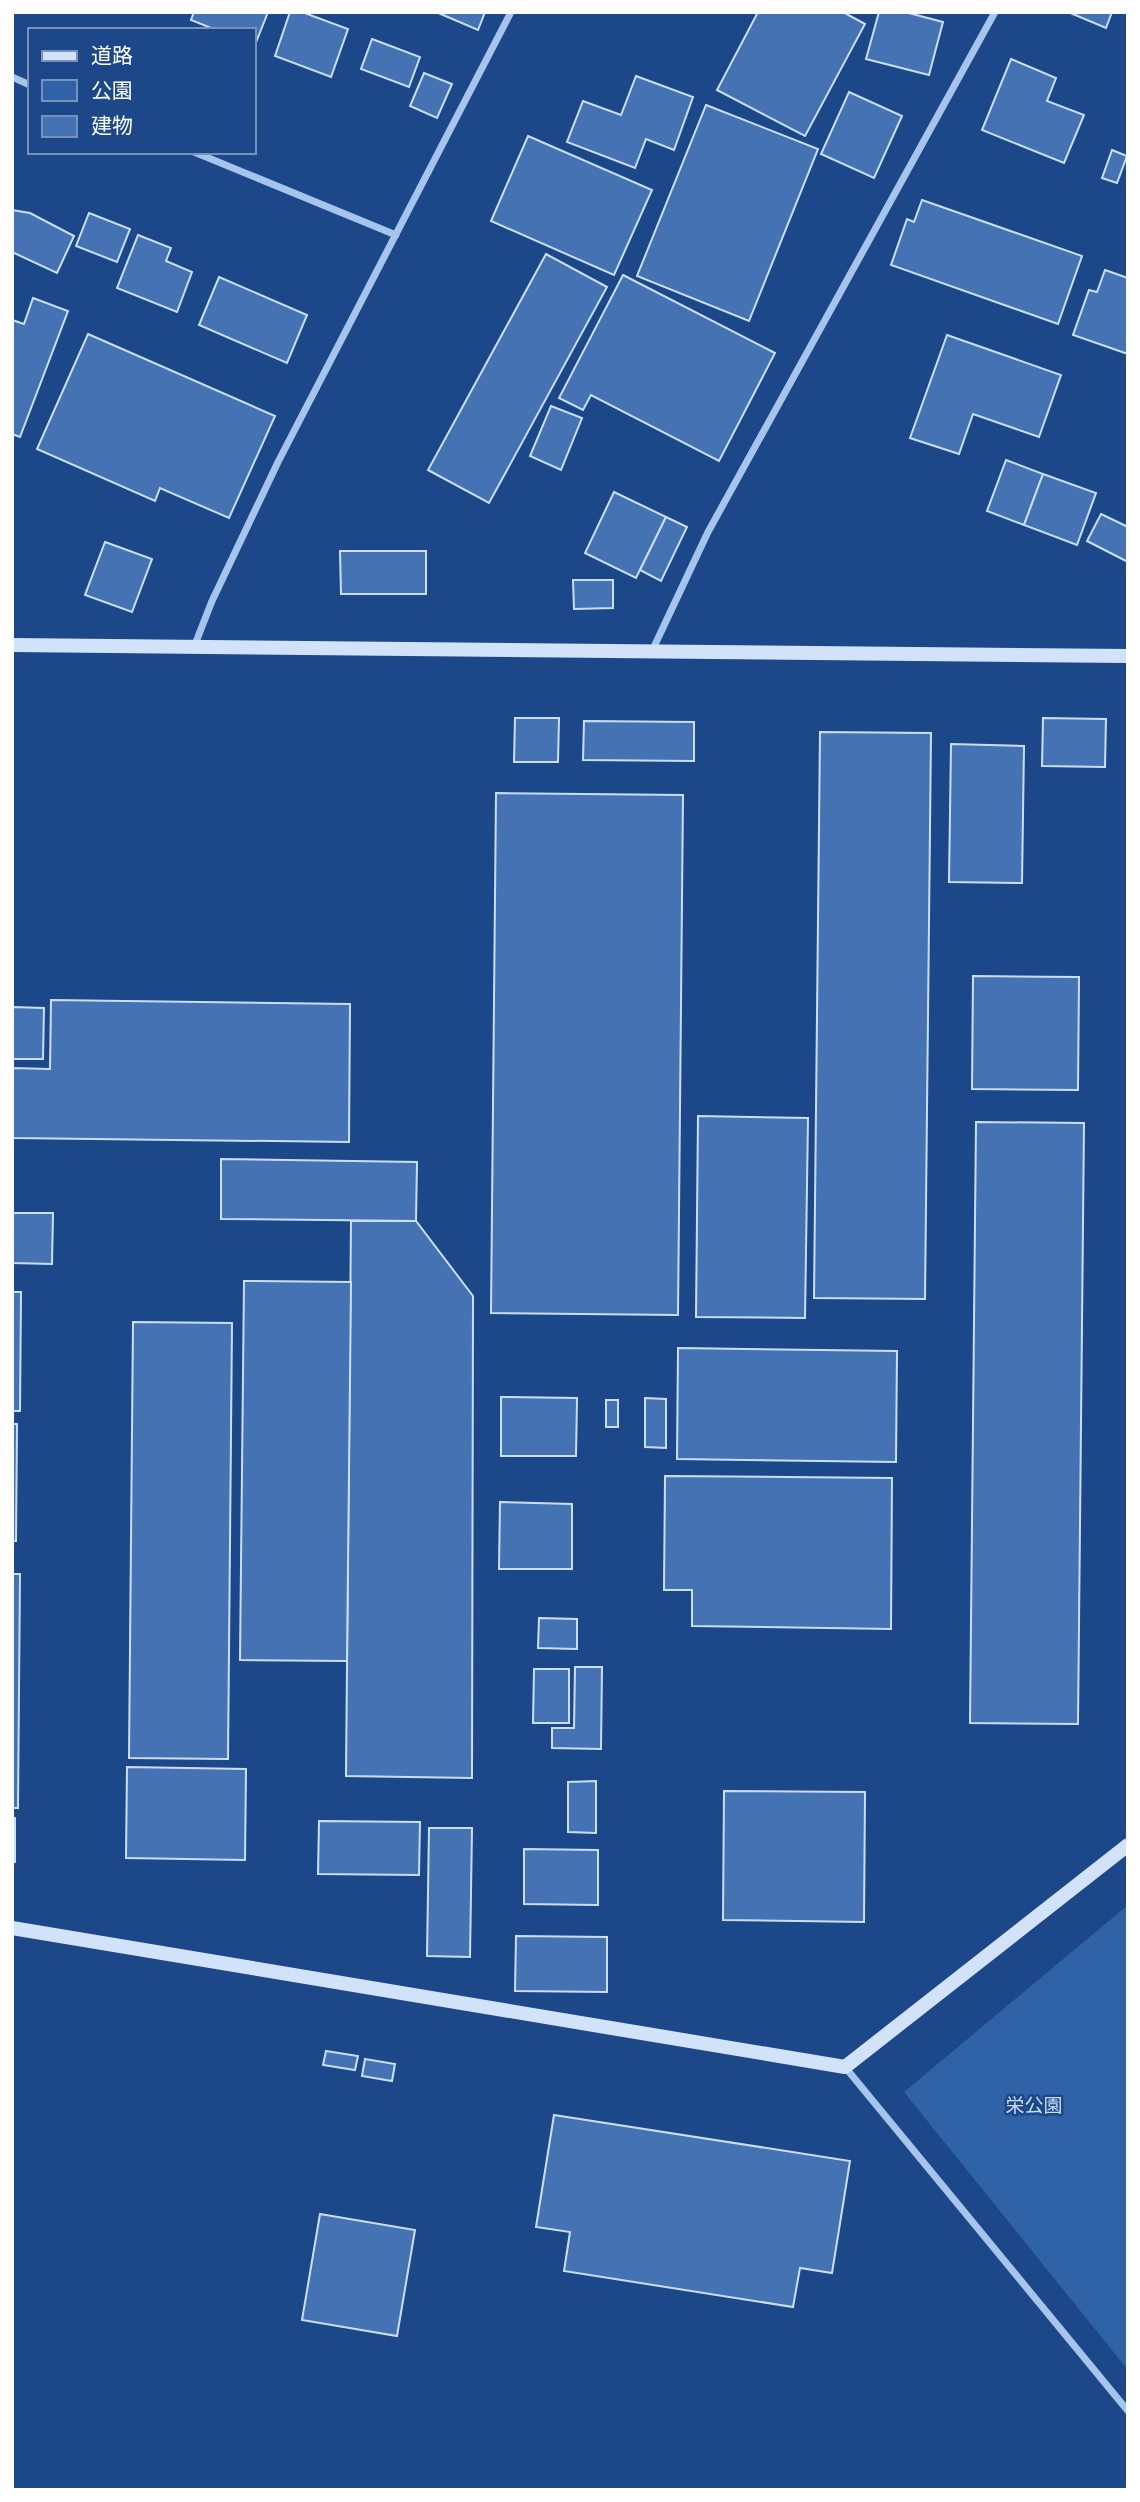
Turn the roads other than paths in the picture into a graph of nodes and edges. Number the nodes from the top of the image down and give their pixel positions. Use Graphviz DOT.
graph roads {
  1 [pos="511,12"];
  2 [pos="995,12"];
  3 [pos="199,154"];
  4 [pos="396,235"];
  5 [pos="12,645"];
  6 [pos="194,647"];
  7 [pos="652,652"];
  8 [pos="1128,656"];
  9 [pos="1128,1845"];
  10 [pos="12,1928"];
  11 [pos="845,2067"];
  12 [pos="1128,2411"];
  1 -- 4 [label="street"];
  2 -- 7 [label="street"];
  3 -- 4 [label="street"];
  4 -- 6 [label="street"];
  5 -- 6 [label="street"];
  6 -- 7 [label="street"];
  7 -- 8 [label="street"];
  9 -- 11 [label="street"];
  10 -- 11 [label="street"];
  11 -- 12 [label="street"];
}
